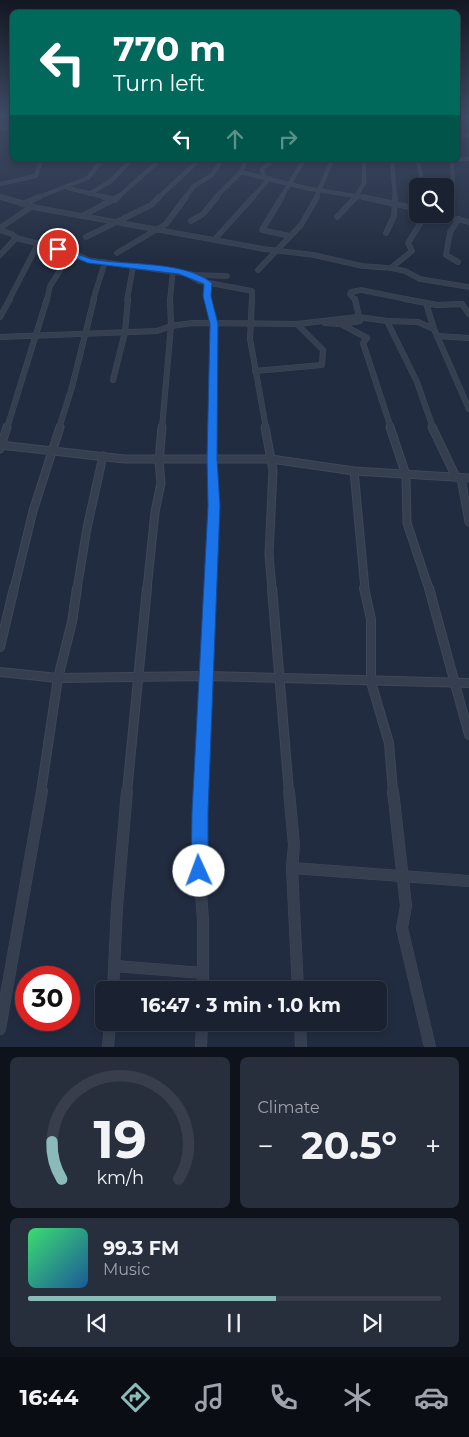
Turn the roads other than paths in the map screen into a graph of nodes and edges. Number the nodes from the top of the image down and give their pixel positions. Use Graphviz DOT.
graph roads {
  1 [pos="39,166"];
  2 [pos="97,166"];
  3 [pos="125,166"];
  4 [pos="153,166"];
  5 [pos="193,166"];
  6 [pos="218,166"];
  7 [pos="244,166"];
  8 [pos="267,166"];
  9 [pos="301,166"];
  10 [pos="330,166"];
  11 [pos="364,166"];
  12 [pos="392,166"];
  13 [pos="241,172"];
  14 [pos="264,177"];
  15 [pos="270,178"];
  16 [pos="291,183"];
  17 [pos="0,184"];
  18 [pos="68,188"];
  19 [pos="320,191"];
  20 [pos="90,194"];
  21 [pos="357,196"];
  22 [pos="0,197"];
  23 [pos="115,200"];
  24 [pos="0,202"];
  25 [pos="12,202"];
  26 [pos="22,204"];
  27 [pos="395,205"];
  28 [pos="31,207"];
  29 [pos="409,207"];
  30 [pos="82,216"];
  31 [pos="337,217"];
  32 [pos="454,218"];
  33 [pos="459,219"];
  34 [pos="191,221"];
  35 [pos="469,222"];
  36 [pos="116,223"];
  37 [pos="420,223"];
  38 [pos="0,229"];
  39 [pos="157,231"];
  40 [pos="386,233"];
  41 [pos="290,236"];
  42 [pos="86,237"];
  43 [pos="16,238"];
  44 [pos="215,240"];
  45 [pos="38,244"];
  46 [pos="274,250"];
  47 [pos="72,252"];
  48 [pos="117,253"];
  49 [pos="0,255"];
  50 [pos="105,262"];
  51 [pos="458,262"];
  52 [pos="133,267"];
  53 [pos="391,268"];
  54 [pos="173,270"];
  55 [pos="258,270"];
  56 [pos="187,274"];
  57 [pos="228,276"];
  58 [pos="208,283"];
  59 [pos="469,287"];
  60 [pos="426,303"];
  61 [pos="469,314"];
  62 [pos="0,317"];
  63 [pos="358,317"];
  64 [pos="388,321"];
  65 [pos="317,322"];
  66 [pos="250,323"];
  67 [pos="214,324"];
  68 [pos="297,324"];
  69 [pos="341,324"];
  70 [pos="171,326"];
  71 [pos="434,329"];
  72 [pos="84,332"];
  73 [pos="125,332"];
  74 [pos="36,335"];
  75 [pos="437,336"];
  76 [pos="0,337"];
  77 [pos="469,338"];
  78 [pos="255,370"];
  79 [pos="112,380"];
  80 [pos="469,409"];
  81 [pos="1,446"];
  82 [pos="50,450"];
  83 [pos="103,456"];
  84 [pos="212,459"];
  85 [pos="271,459"];
  86 [pos="159,461"];
  87 [pos="354,472"];
  88 [pos="406,475"];
  89 [pos="458,477"];
  90 [pos="469,478"];
  91 [pos="469,522"];
  92 [pos="0,647"];
  93 [pos="0,672"];
  94 [pos="206,676"];
  95 [pos="138,677"];
  96 [pos="58,678"];
  97 [pos="281,680"];
  98 [pos="371,682"];
  99 [pos="455,682"];
  100 [pos="469,683"];
  101 [pos="469,735"];
  102 [pos="292,868"];
  103 [pos="402,876"];
  104 [pos="469,881"];
  105 [pos="116,966"];
  106 [pos="203,973"];
  107 [pos="114,981"];
  108 [pos="203,981"];
  109 [pos="298,981"];
  110 [pos="0,1030"];
  111 [pos="109,1031"];
  112 [pos="202,1031"];
  113 [pos="300,1031"];
  114 [pos="108,1047"];
  115 [pos="202,1047"];
  116 [pos="301,1047"];
  117 [pos="430,1047"];
  1 -- 17 [label="street"];
  2 -- 18 [label="street"];
  3 -- 20 [label="street"];
  4 -- 23 [label="street"];
  5 -- 36 [label="street"];
  6 -- 39 [label="street"];
  7 -- 13 [label="street"];
  8 -- 14 [label="street"];
  9 -- 16 [label="street"];
  10 -- 19 [label="street"];
  11 -- 21 [label="street"];
  12 -- 27 [label="street"];
  13 -- 14 [label="street"];
  13 -- 34 [label="street"];
  14 -- 15 [label="street"];
  15 -- 16 [label="street"];
  15 -- 44 [label="street"];
  16 -- 19 [label="street"];
  16 -- 41 [label="street"];
  18 -- 20 [label="street"];
  18 -- 26 [label="street"];
  19 -- 21 [label="street"];
  19 -- 41 [label="street"];
  20 -- 23 [label="street"];
  21 -- 27 [label="street"];
  21 -- 31 [label="street"];
  22 -- 25 [label="street"];
  23 -- 30 [label="street"];
  24 -- 25 [label="street"];
  25 -- 26 [label="street"];
  26 -- 28 [label="street"];
  27 -- 29 [label="street"];
  27 -- 40 [label="street"];
  28 -- 30 [label="street"];
  28 -- 38 [label="street"];
  30 -- 36 [label="street"];
  32 -- 33 [label="street"];
  33 -- 35 [label="street"];
  33 -- 51 [label="street"];
  36 -- 39 [label="street"];
  36 -- 42 [label="street"];
  37 -- 53 [label="street"];
  38 -- 43 [label="street"];
  39 -- 44 [label="street"];
  39 -- 48 [label="street"];
  41 -- 46 [label="street"];
  43 -- 45 [label="street"];
  43 -- 49 [label="street"];
  44 -- 46 [label="street"];
  45 -- 47 [label="street"];
  45 -- 62 [label="street"];
  46 -- 53 [label="street"];
  46 -- 55 [label="street"];
  47 -- 50 [label="street"];
  47 -- 74 [label="street"];
  50 -- 52 [label="street"];
  50 -- 72 [label="street"];
  52 -- 54 [label="street"];
  52 -- 73 [label="street"];
  53 -- 59 [label="street"];
  54 -- 56 [label="street"];
  54 -- 70 [label="street"];
  56 -- 57 [label="street"];
  56 -- 58 [label="street"];
  58 -- 66 [label="street"];
  58 -- 67 [label="street"];
  60 -- 61 [label="street"];
  60 -- 63 [label="street"];
  60 -- 71 [label="street"];
  63 -- 64 [label="street"];
  63 -- 65 [label="street"];
  63 -- 69 [label="street"];
  64 -- 71 [label="street"];
  64 -- 89 [label="street"];
  65 -- 68 [label="street"];
  65 -- 69 [label="street"];
  66 -- 67 [label="street"];
  66 -- 68 [label="street"];
  66 -- 78 [label="street"];
  67 -- 70 [label="street"];
  67 -- 84 [label="street"];
  68 -- 78 [label="street"];
  69 -- 88 [label="street"];
  70 -- 73 [label="street"];
  70 -- 86 [label="street"];
  71 -- 75 [label="street"];
  72 -- 73 [label="street"];
  72 -- 74 [label="street"];
  72 -- 82 [label="street"];
  73 -- 79 [label="street"];
  74 -- 76 [label="street"];
  74 -- 81 [label="street"];
  75 -- 77 [label="street"];
  75 -- 80 [label="street"];
  78 -- 85 [label="street"];
  81 -- 82 [label="street"];
  82 -- 83 [label="street"];
  82 -- 92 [label="street"];
  83 -- 86 [label="street"];
  83 -- 96 [label="street"];
  84 -- 85 [label="street"];
  84 -- 86 [label="street"];
  84 -- 94 [label="street"];
  85 -- 87 [label="street"];
  85 -- 97 [label="street"];
  86 -- 95 [label="street"];
  87 -- 88 [label="street"];
  87 -- 98 [label="street"];
  88 -- 89 [label="street"];
  88 -- 99 [label="street"];
  89 -- 90 [label="street"];
  89 -- 91 [label="street"];
  93 -- 96 [label="street"];
  94 -- 95 [label="street"];
  94 -- 97 [label="street"];
  94 -- 106 [label="street"];
  95 -- 96 [label="street"];
  95 -- 105 [label="street"];
  96 -- 110 [label="street"];
  97 -- 98 [label="street"];
  97 -- 102 [label="street"];
  98 -- 99 [label="street"];
  98 -- 103 [label="street"];
  99 -- 100 [label="street"];
  99 -- 101 [label="street"];
  102 -- 103 [label="street"];
  102 -- 109 [label="street"];
  103 -- 104 [label="street"];
  103 -- 117 [label="street"];
  105 -- 106 [label="street"];
  105 -- 107 [label="street"];
  106 -- 108 [label="street"];
  111 -- 114 [label="street"];
  112 -- 115 [label="street"];
  113 -- 116 [label="street"];
}
